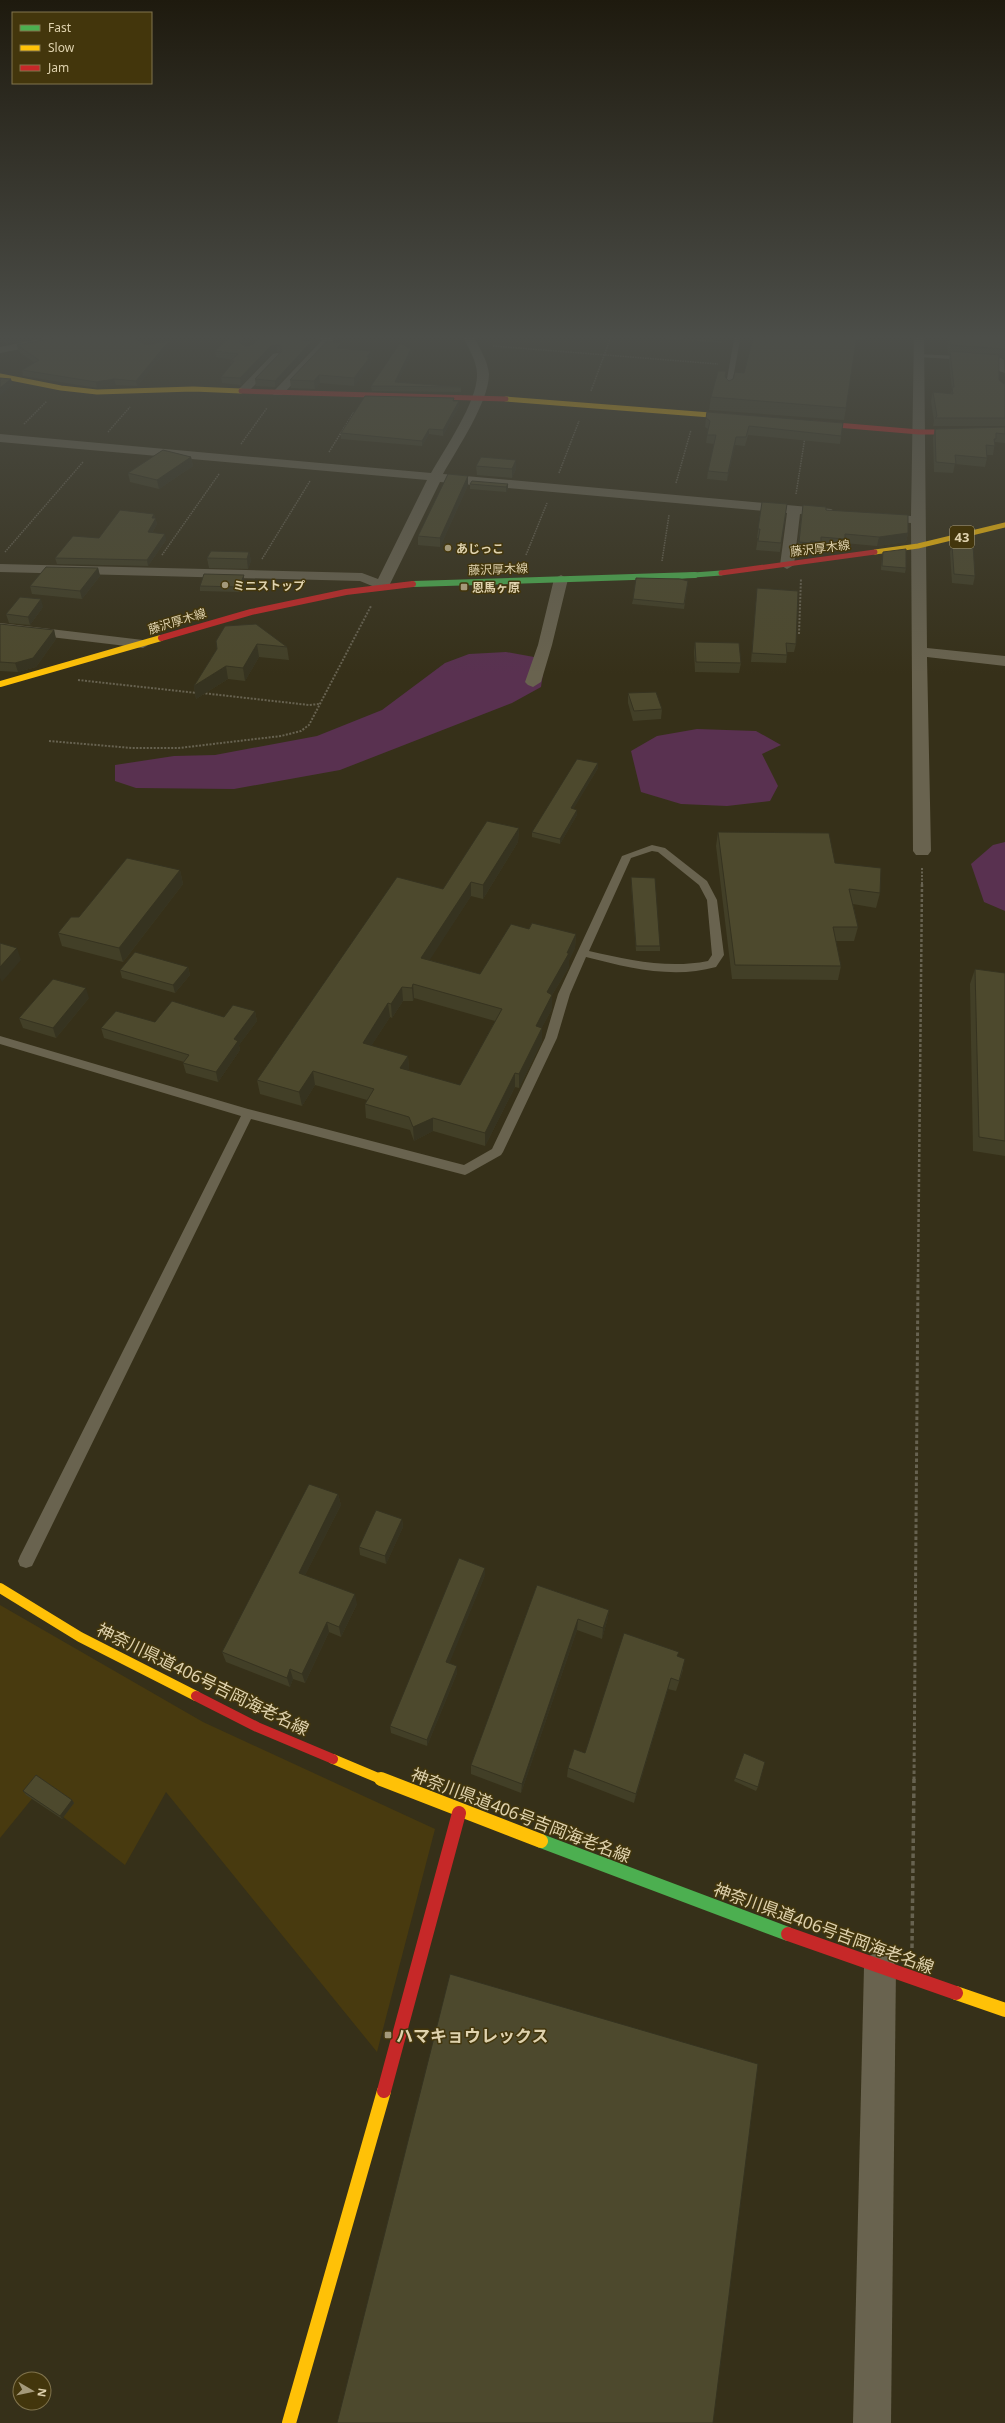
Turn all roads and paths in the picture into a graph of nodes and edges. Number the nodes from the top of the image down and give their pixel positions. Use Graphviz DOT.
graph roads {
  1 [pos="96,447"];
  2 [pos="238,447"];
  3 [pos="331,447"];
  4 [pos="452,447"];
  5 [pos="569,447"];
  6 [pos="801,447"];
  7 [pos="919,447"];
  8 [pos="229,459"];
  9 [pos="319,467"];
  10 [pos="435,478"];
  11 [pos="553,489"];
  12 [pos="794,510"];
  13 [pos="840,514"];
  14 [pos="863,516"];
  15 [pos="918,520"];
  16 [pos="1005,525"];
  17 [pos="918,546"];
  18 [pos="526,554"];
  19 [pos="0,558"];
  20 [pos="792,564"];
  21 [pos="0,568"];
  22 [pos="150,572"];
  23 [pos="253,575"];
  24 [pos="561,579"];
  25 [pos="382,586"];
  26 [pos="0,627"];
  27 [pos="799,634"];
  28 [pos="143,644"];
  29 [pos="919,652"];
  30 [pos="1005,660"];
  31 [pos="47,671"];
  32 [pos="533,682"];
  33 [pos="0,684"];
  34 [pos="321,704"];
  35 [pos="49,741"];
  36 [pos="922,851"];
  37 [pos="582,953"];
  38 [pos="0,1040"];
  39 [pos="248,1114"];
  40 [pos="26,1561"];
  41 [pos="0,1588"];
  42 [pos="459,1813"];
  43 [pos="880,1967"];
  44 [pos="911,1978"];
  45 [pos="1005,2010"];
  46 [pos="289,2423"];
  47 [pos="872,2423"];
  1 -- 8 [label="street"];
  1 -- 19 [label="path"];
  2 -- 8 [label="path"];
  3 -- 9 [label="path"];
  4 -- 10 [label="street"];
  5 -- 11 [label="path"];
  6 -- 12 [label="path"];
  7 -- 15 [label="street"];
  8 -- 9 [label="street"];
  8 -- 22 [label="path"];
  9 -- 10 [label="street"];
  9 -- 23 [label="path"];
  10 -- 11 [label="street"];
  10 -- 25 [label="street"];
  11 -- 12 [label="street"];
  11 -- 18 [label="path"];
  12 -- 13 [label="street"];
  12 -- 20 [label="street"];
  14 -- 15 [label="street"];
  15 -- 17 [label="street"];
  16 -- 17 [label="main road, 藤沢厚木線 / 43"];
  17 -- 20 [label="main road, 藤沢厚木線 / 43"];
  17 -- 29 [label="street"];
  20 -- 24 [label="main road, 藤沢厚木線 / 43"];
  20 -- 27 [label="path"];
  21 -- 22 [label="street"];
  22 -- 23 [label="street"];
  23 -- 25 [label="street"];
  24 -- 25 [label="main road, 藤沢厚木線 / 43"];
  24 -- 32 [label="street"];
  25 -- 28 [label="main road, 藤沢厚木線 / 43"];
  25 -- 34 [label="path"];
  26 -- 28 [label="street"];
  28 -- 31 [label="main road, 藤沢厚木線 / 43"];
  29 -- 30 [label="street"];
  29 -- 36 [label="street"];
  31 -- 33 [label="main road, 藤沢厚木線 / 43"];
  31 -- 34 [label="path"];
  34 -- 35 [label="path"];
  36 -- 44 [label="path"];
  37 -- 37 [label="lane"];
  37 -- 39 [label="lane"];
  38 -- 39 [label="lane"];
  39 -- 40 [label="lane"];
  41 -- 42 [label="main road, 神奈川県道406号吉岡海老名線"];
  42 -- 43 [label="main road, 神奈川県道406号吉岡海老名線"];
  42 -- 46 [label="main road"];
  43 -- 44 [label="main road, 神奈川県道406号吉岡海老名線"];
  43 -- 47 [label="street"];
  44 -- 45 [label="main road, 神奈川県道406号吉岡海老名線"];
}
